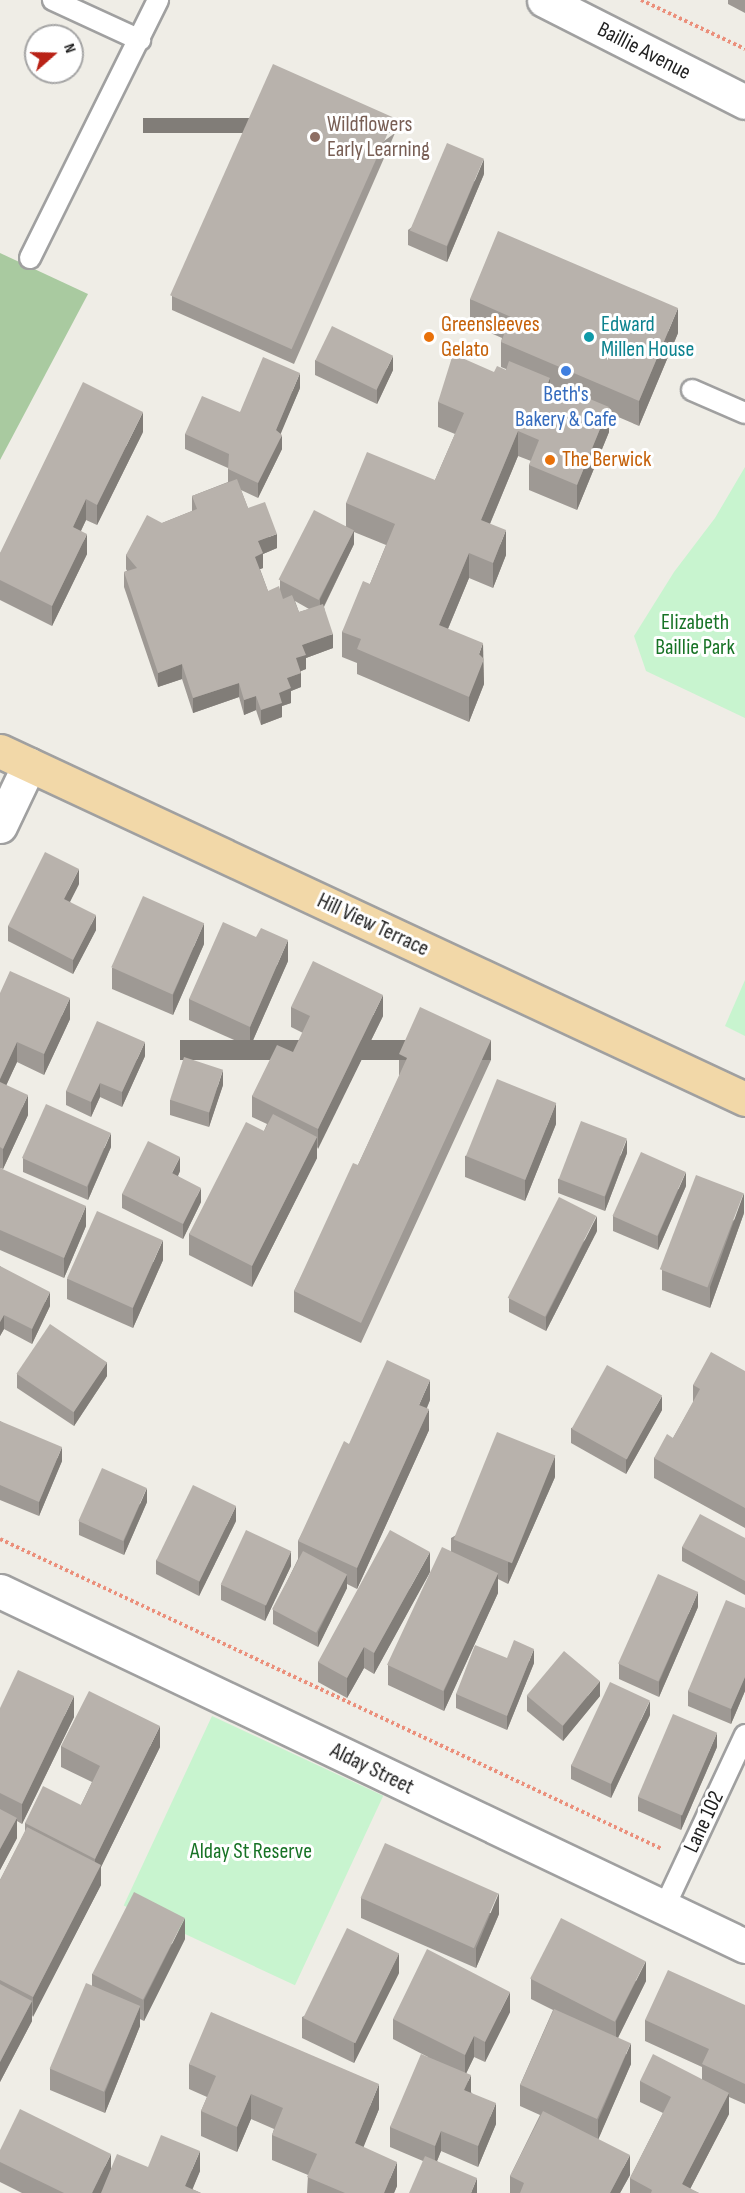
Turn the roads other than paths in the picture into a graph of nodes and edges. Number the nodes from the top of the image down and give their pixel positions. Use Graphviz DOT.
graph roads {
  1 [pos="53,0"];
  2 [pos="158,0"];
  3 [pos="544,0"];
  4 [pos="140,40"];
  5 [pos="745,102"];
  6 [pos="30,258"];
  7 [pos="692,390"];
  8 [pos="745,413"];
  9 [pos="14,758"];
  10 [pos="0,826"];
  11 [pos="745,1099"];
  12 [pos="0,1591"];
  13 [pos="745,1735"];
  14 [pos="663,1908"];
  15 [pos="745,1946"];
  1 -- 4 [label="lane"];
  2 -- 4 [label="lane"];
  3 -- 5 [label="street, Baillie Avenue"];
  4 -- 6 [label="lane"];
  7 -- 8 [label="lane"];
  9 -- 10 [label="street"];
  9 -- 11 [label="main road, Hill View Terrace"];
  12 -- 14 [label="street, Alday Street"];
  13 -- 14 [label="lane, Lane 102"];
  14 -- 15 [label="street, Alday Street"];
}
